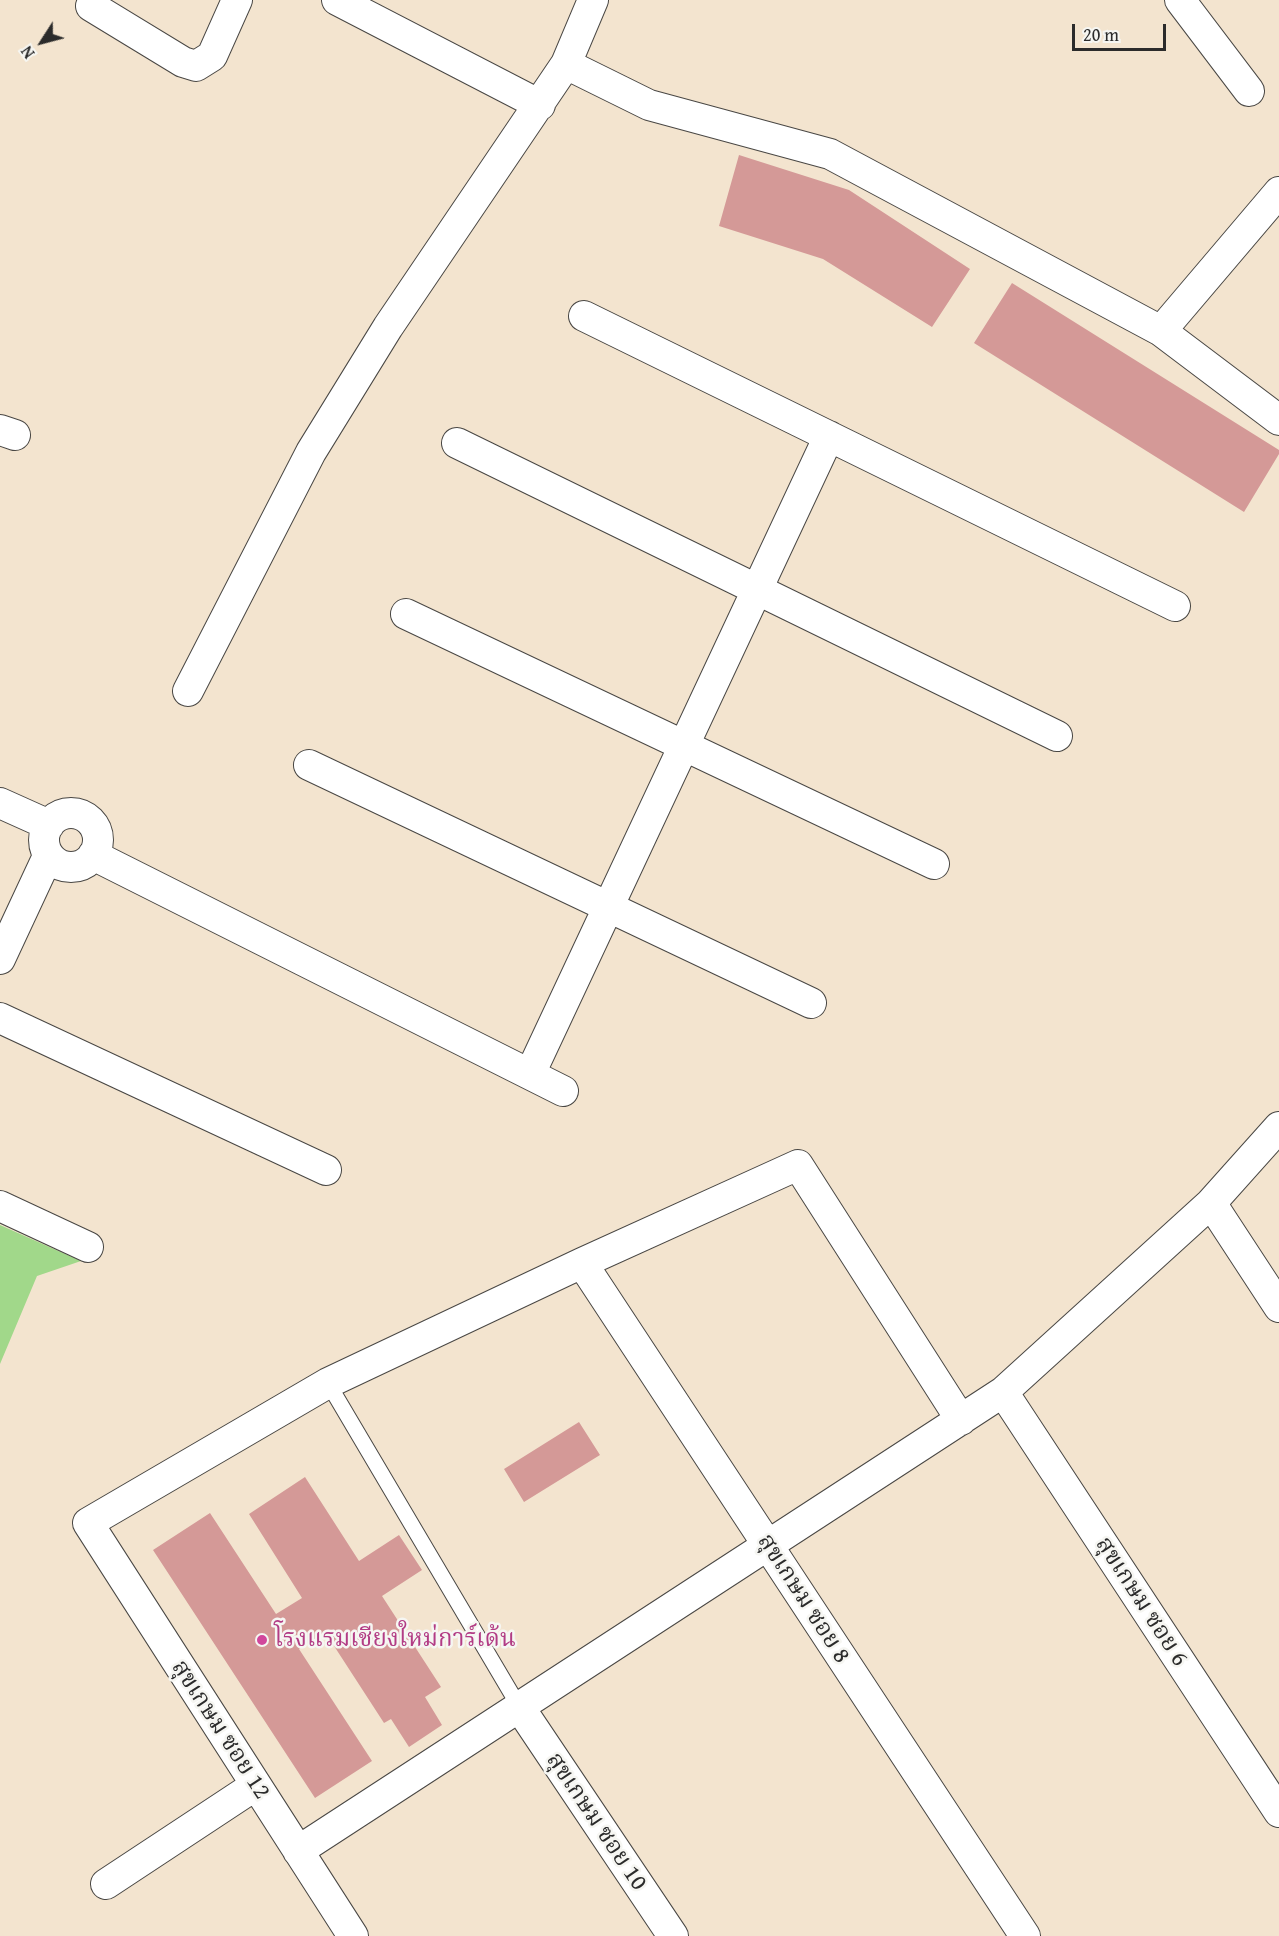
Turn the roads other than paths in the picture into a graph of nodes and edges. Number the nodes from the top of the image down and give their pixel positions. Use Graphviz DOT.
graph roads {
  1 [pos="237,0"];
  2 [pos="337,0"];
  3 [pos="593,0"];
  4 [pos="1180,0"];
  5 [pos="91,6"];
  6 [pos="566,64"];
  7 [pos="1249,91"];
  8 [pos="540,105"];
  9 [pos="1279,192"];
  10 [pos="584,316"];
  11 [pos="1161,330"];
  12 [pos="1279,420"];
  13 [pos="829,436"];
  14 [pos="456,443"];
  15 [pos="757,590"];
  16 [pos="1175,606"];
  17 [pos="406,615"];
  18 [pos="188,691"];
  19 [pos="1057,736"];
  20 [pos="684,746"];
  21 [pos="309,765"];
  22 [pos="0,803"];
  23 [pos="49,825"];
  24 [pos="93,855"];
  25 [pos="48,856"];
  26 [pos="934,864"];
  27 [pos="608,907"];
  28 [pos="0,959"];
  29 [pos="811,1003"];
  30 [pos="0,1018"];
  31 [pos="530,1074"];
  32 [pos="563,1091"];
  33 [pos="1279,1127"];
  34 [pos="326,1170"];
  35 [pos="1211,1203"];
  36 [pos="0,1206"];
  37 [pos="88,1247"];
  38 [pos="582,1263"];
  39 [pos="1279,1307"];
  40 [pos="328,1383"];
  41 [pos="1003,1392"];
  42 [pos="961,1420"];
  43 [pos="769,1547"];
  44 [pos="520,1708"];
  45 [pos="256,1785"];
  46 [pos="1279,1812"];
  47 [pos="298,1851"];
  48 [pos="106,1884"];
  49 [pos="353,1936"];
  50 [pos="672,1936"];
  51 [pos="1025,1936"];
  1 -- 5 [label="street"];
  2 -- 8 [label="street"];
  3 -- 6 [label="street"];
  4 -- 7 [label="street"];
  6 -- 8 [label="street"];
  6 -- 11 [label="street"];
  8 -- 18 [label="street"];
  9 -- 11 [label="street"];
  10 -- 13 [label="street"];
  11 -- 12 [label="street"];
  13 -- 15 [label="street"];
  13 -- 16 [label="street"];
  14 -- 15 [label="street"];
  15 -- 19 [label="street"];
  15 -- 20 [label="street"];
  17 -- 20 [label="street"];
  20 -- 26 [label="street"];
  20 -- 27 [label="street"];
  21 -- 27 [label="street"];
  22 -- 23 [label="street"];
  23 -- 24 [label="street"];
  23 -- 25 [label="street"];
  24 -- 25 [label="street"];
  24 -- 31 [label="street"];
  25 -- 28 [label="street"];
  27 -- 29 [label="street"];
  27 -- 31 [label="street"];
  30 -- 34 [label="street"];
  31 -- 32 [label="street"];
  33 -- 35 [label="street"];
  35 -- 39 [label="street"];
  35 -- 41 [label="street"];
  36 -- 37 [label="street"];
  38 -- 40 [label="street"];
  38 -- 42 [label="street"];
  38 -- 43 [label="street, สุขเกษม ซอย 8"];
  40 -- 44 [label="lane"];
  40 -- 45 [label="street, สุขเกษม ซอย 12"];
  41 -- 42 [label="street"];
  41 -- 46 [label="street, สุขเกษม ซอย 6"];
  42 -- 43 [label="street"];
  43 -- 44 [label="street"];
  43 -- 51 [label="street, สุขเกษม ซอย 8"];
  44 -- 47 [label="street"];
  44 -- 50 [label="street, สุขเกษม ซอย 10"];
  45 -- 47 [label="street, สุขเกษม ซอย 12"];
  45 -- 48 [label="street"];
  47 -- 49 [label="street, สุขเกษม ซอย 12"];
}
